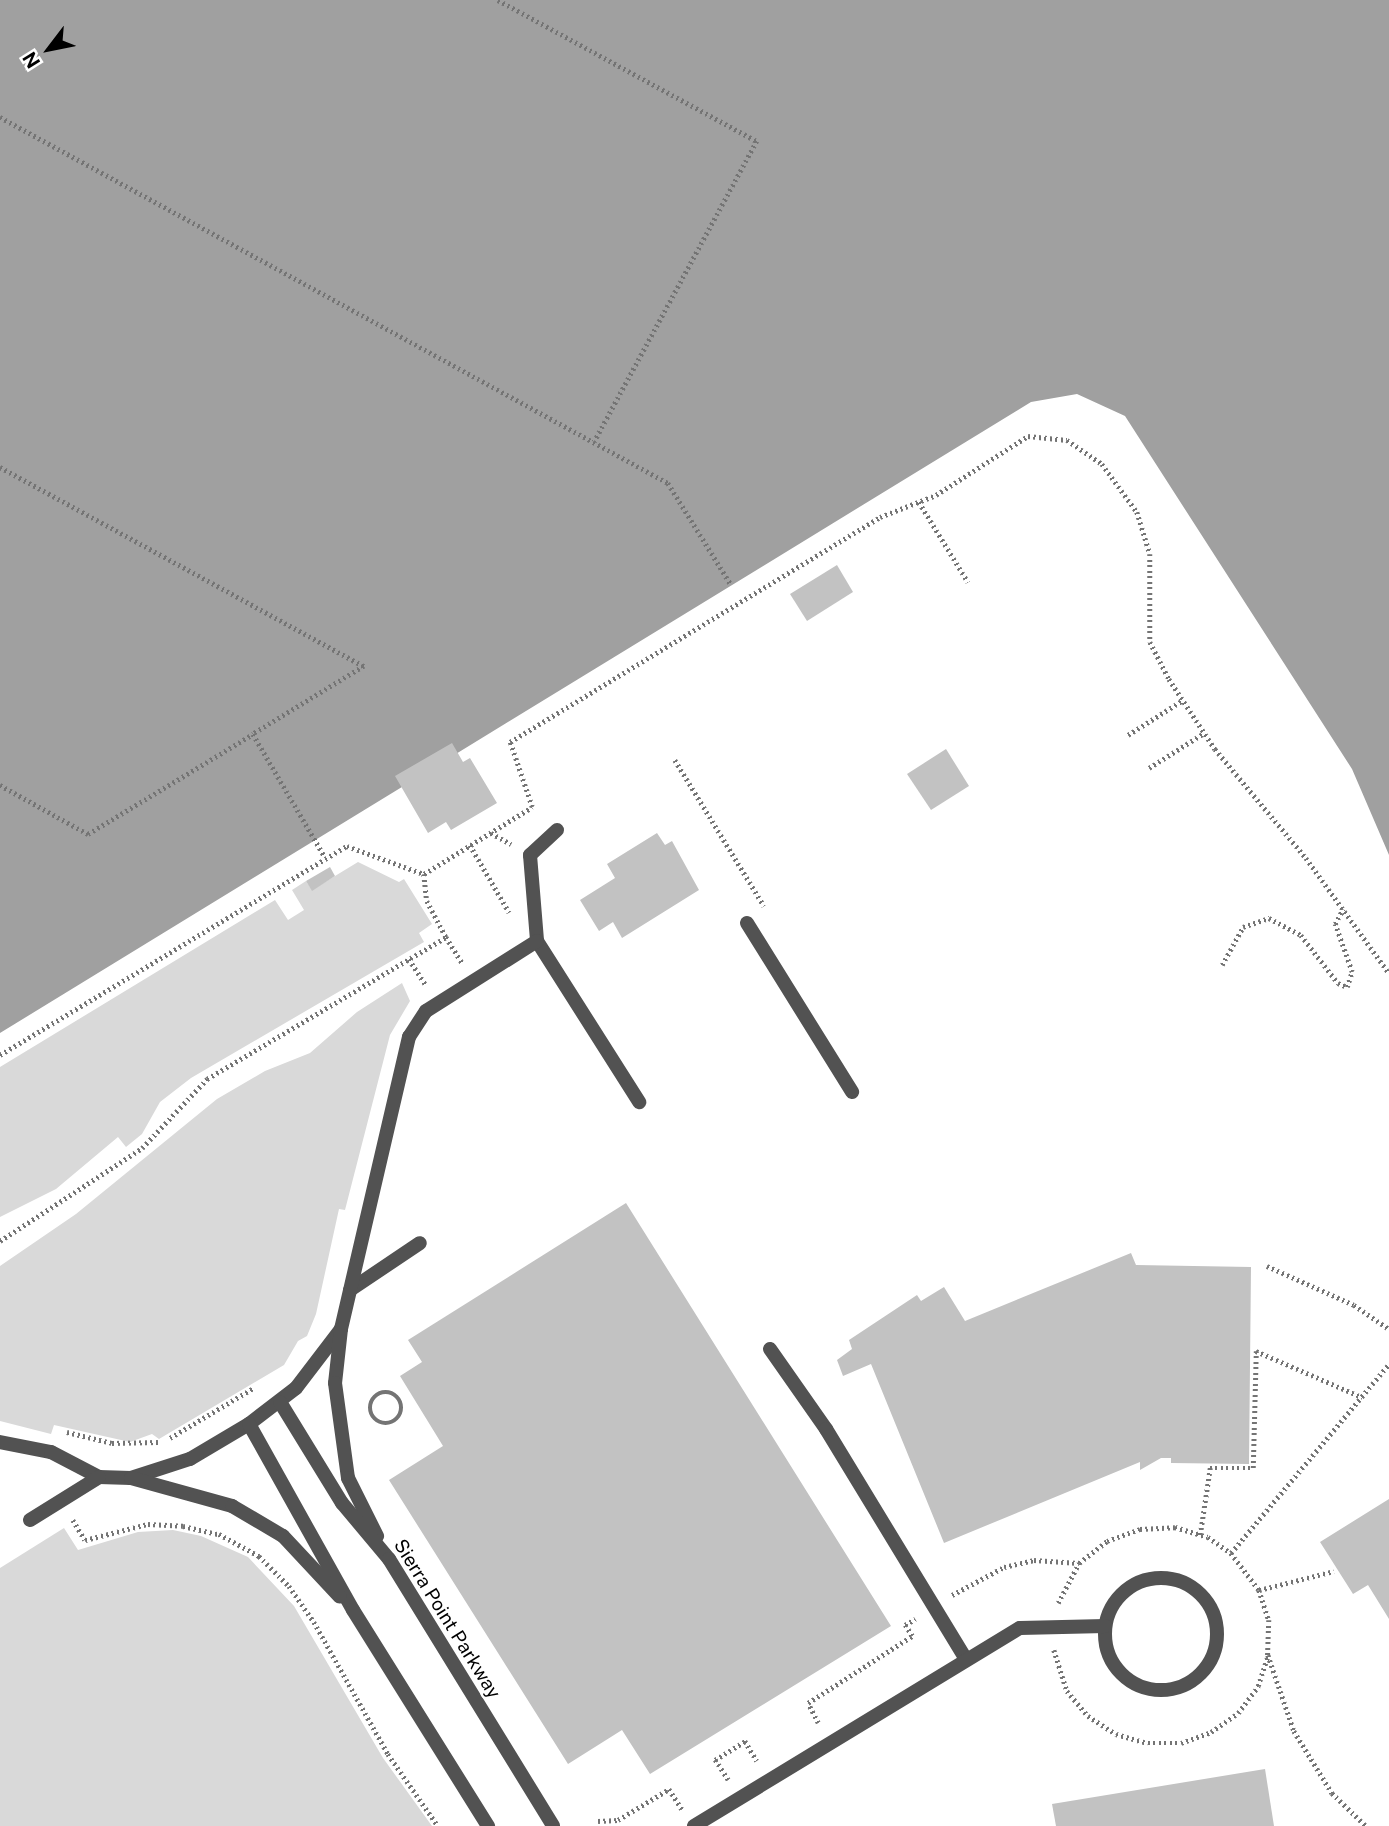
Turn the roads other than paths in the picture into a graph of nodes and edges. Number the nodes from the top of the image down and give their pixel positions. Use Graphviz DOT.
graph roads {
  1 [pos="557,830"];
  2 [pos="747,923"];
  3 [pos="537,941"];
  4 [pos="852,1093"];
  5 [pos="639,1102"];
  6 [pos="420,1243"];
  7 [pos="351,1290"];
  8 [pos="341,1329"];
  9 [pos="770,1349"];
  10 [pos="280,1402"];
  11 [pos="249,1424"];
  12 [pos="0,1442"];
  13 [pos="99,1477"];
  14 [pos="131,1478"];
  15 [pos="30,1520"];
  16 [pos="389,1559"];
  17 [pos="353,1610"];
  18 [pos="1105,1626"];
  19 [pos="965,1658"];
  20 [pos="699,1825"];
  21 [pos="488,1826"];
  22 [pos="553,1826"];
  1 -- 3 [label="street"];
  2 -- 4 [label="street"];
  3 -- 5 [label="street"];
  3 -- 7 [label="street"];
  6 -- 7 [label="street"];
  7 -- 8 [label="street"];
  8 -- 10 [label="street"];
  8 -- 16 [label="street"];
  9 -- 19 [label="street"];
  10 -- 11 [label="street"];
  10 -- 16 [label="street, Sierra Point Parkway"];
  11 -- 14 [label="street"];
  11 -- 17 [label="street"];
  12 -- 13 [label="street"];
  13 -- 14 [label="street"];
  13 -- 15 [label="street"];
  14 -- 17 [label="street"];
  16 -- 22 [label="street, Sierra Point Parkway"];
  17 -- 21 [label="street"];
  18 -- 18 [label="street"];
  18 -- 19 [label="street"];
  19 -- 20 [label="street"];
}
